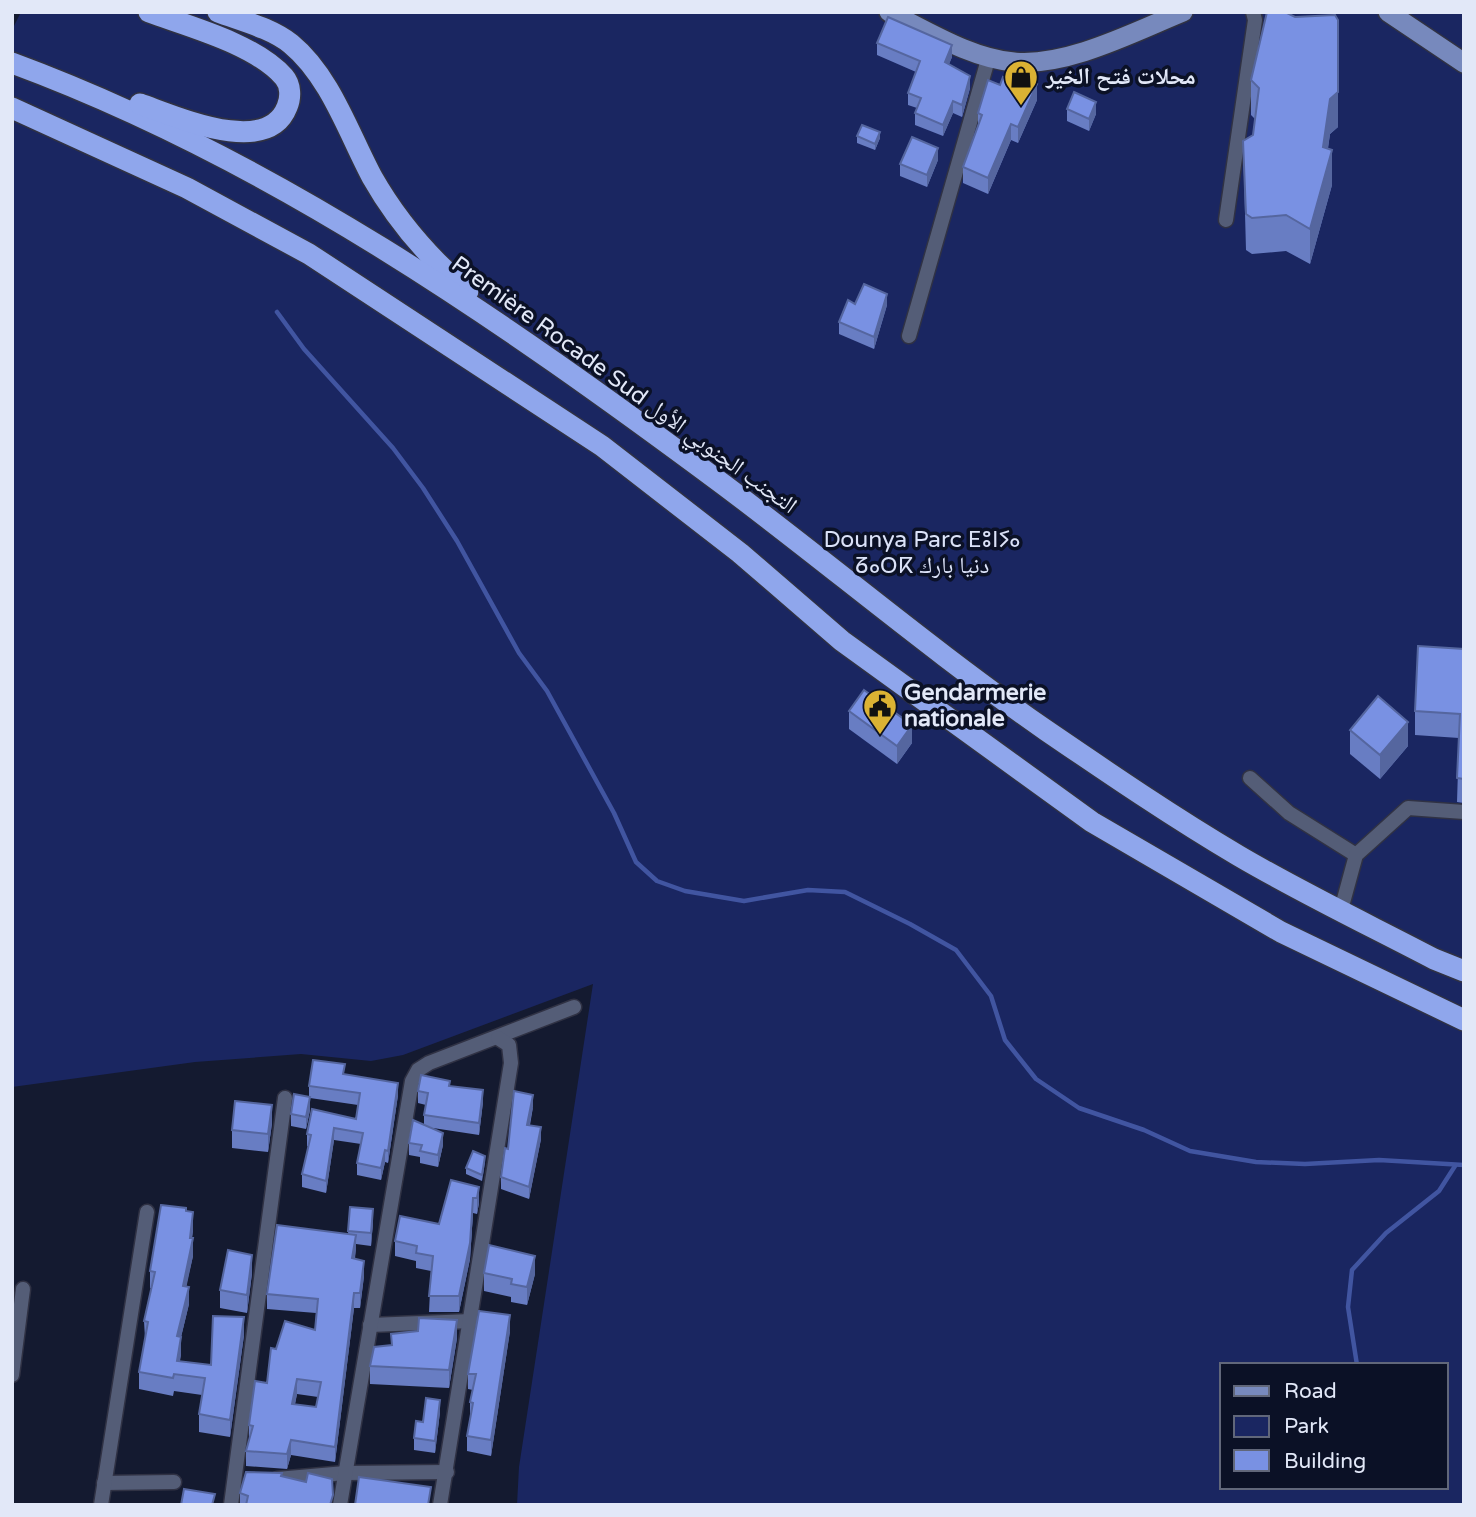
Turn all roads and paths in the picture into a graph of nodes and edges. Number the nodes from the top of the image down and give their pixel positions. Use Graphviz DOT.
graph roads {
  1 [pos="149,12"];
  2 [pos="218,12"];
  3 [pos="890,12"];
  4 [pos="1183,12"];
  5 [pos="1253,12"];
  6 [pos="1388,12"];
  7 [pos="989,56"];
  8 [pos="1464,63"];
  9 [pos="17,65"];
  10 [pos="12,108"];
  11 [pos="1226,220"];
  12 [pos="909,336"];
  13 [pos="550,360"];
  14 [pos="1250,778"];
  15 [pos="1464,811"];
  16 [pos="1356,855"];
  17 [pos="1341,910"];
  18 [pos="1464,971"];
  19 [pos="574,1007"];
  20 [pos="1464,1020"];
  21 [pos="498,1038"];
  22 [pos="285,1098"];
  23 [pos="147,1212"];
  24 [pos="23,1289"];
  25 [pos="471,1321"];
  26 [pos="370,1325"];
  27 [pos="12,1375"];
  28 [pos="447,1472"];
  29 [pos="345,1473"];
  30 [pos="248,1478"];
  31 [pos="174,1482"];
  32 [pos="104,1483"];
  33 [pos="102,1505"];
  34 [pos="231,1505"];
  35 [pos="340,1505"];
  36 [pos="440,1505"];
  1 -- 9 [label="highway"];
  2 -- 13 [label="highway"];
  3 -- 7 [label="main road"];
  4 -- 7 [label="main road"];
  5 -- 11 [label="street"];
  6 -- 8 [label="main road"];
  7 -- 12 [label="street"];
  9 -- 13 [label="highway, Première Rocade Sud التجنب الجنوبي الأول"];
  10 -- 20 [label="highway"];
  13 -- 17 [label="highway, Première Rocade Sud التجنب الجنوبي الأول"];
  14 -- 16 [label="street"];
  15 -- 16 [label="street"];
  16 -- 17 [label="street"];
  17 -- 18 [label="highway, Première Rocade Sud التجنب الجنوبي الأول"];
  19 -- 21 [label="street"];
  21 -- 25 [label="street"];
  21 -- 26 [label="street"];
  22 -- 30 [label="street"];
  23 -- 32 [label="street"];
  24 -- 27 [label="street"];
  25 -- 26 [label="street"];
  25 -- 28 [label="street"];
  26 -- 29 [label="street"];
  28 -- 29 [label="street"];
  28 -- 36 [label="street"];
  29 -- 30 [label="street"];
  29 -- 35 [label="street"];
  30 -- 34 [label="street"];
  31 -- 32 [label="street"];
  32 -- 33 [label="street"];
}
